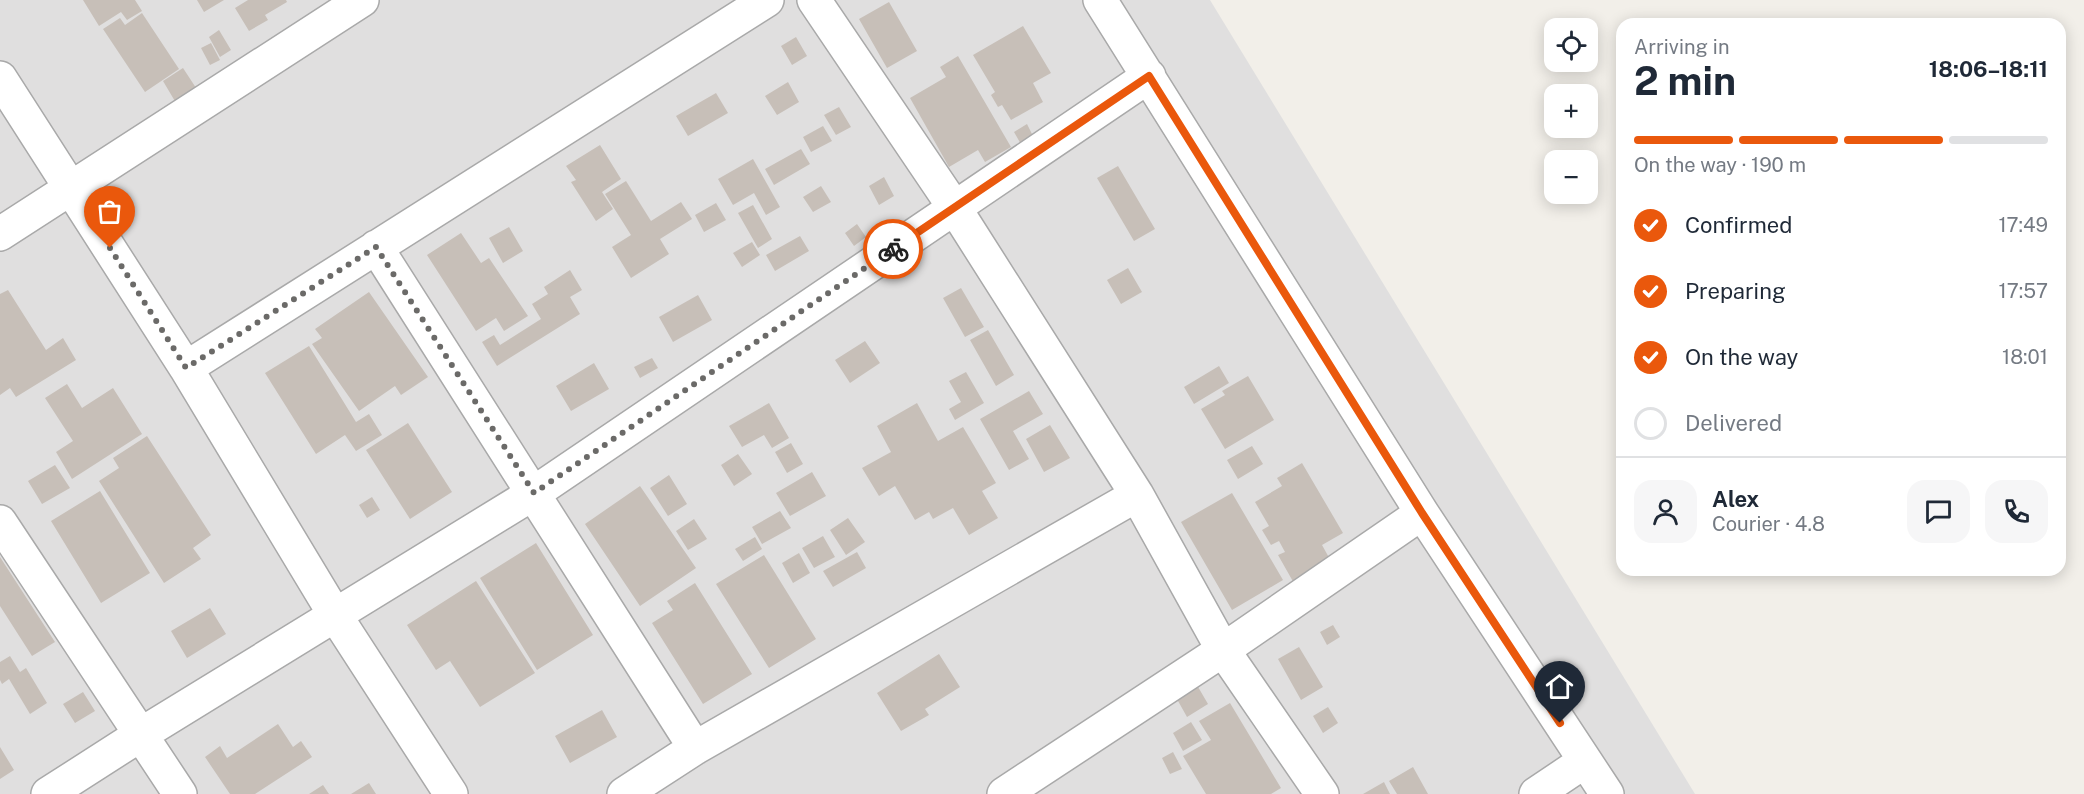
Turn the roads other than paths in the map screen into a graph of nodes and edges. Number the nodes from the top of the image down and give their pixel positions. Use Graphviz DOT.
graph roads {
  1 [pos="362,0"];
  2 [pos="767,0"];
  3 [pos="813,0"];
  4 [pos="1100,0"];
  5 [pos="1149,76"];
  6 [pos="0,78"];
  7 [pos="71,188"];
  8 [pos="954,207"];
  9 [pos="0,234"];
  10 [pos="376,247"];
  11 [pos="186,368"];
  12 [pos="534,493"];
  13 [pos="1137,495"];
  14 [pos="1422,513"];
  15 [pos="0,522"];
  16 [pos="334,615"];
  17 [pos="1223,650"];
  18 [pos="140,735"];
  19 [pos="695,748"];
  20 [pos="1584,761"];
  21 [pos="48,794"];
  22 [pos="180,794"];
  23 [pos="451,794"];
  24 [pos="624,794"];
  25 [pos="1004,794"];
  26 [pos="1322,794"];
  27 [pos="1536,794"];
  28 [pos="1607,794"];
  1 -- 7 [label="street"];
  2 -- 10 [label="street"];
  3 -- 8 [label="street"];
  4 -- 5 [label="street"];
  5 -- 8 [label="street"];
  5 -- 14 [label="street"];
  6 -- 7 [label="street"];
  7 -- 9 [label="street"];
  7 -- 11 [label="street"];
  8 -- 12 [label="street"];
  8 -- 13 [label="street"];
  10 -- 11 [label="street"];
  10 -- 12 [label="street"];
  11 -- 16 [label="street"];
  12 -- 16 [label="street"];
  12 -- 19 [label="street"];
  13 -- 17 [label="street"];
  13 -- 19 [label="street"];
  14 -- 17 [label="street"];
  14 -- 20 [label="street"];
  15 -- 18 [label="street"];
  16 -- 18 [label="street"];
  16 -- 23 [label="street"];
  17 -- 25 [label="street"];
  17 -- 26 [label="street"];
  18 -- 21 [label="street"];
  18 -- 22 [label="street"];
  19 -- 24 [label="street"];
  20 -- 27 [label="street"];
  20 -- 28 [label="street"];
}
